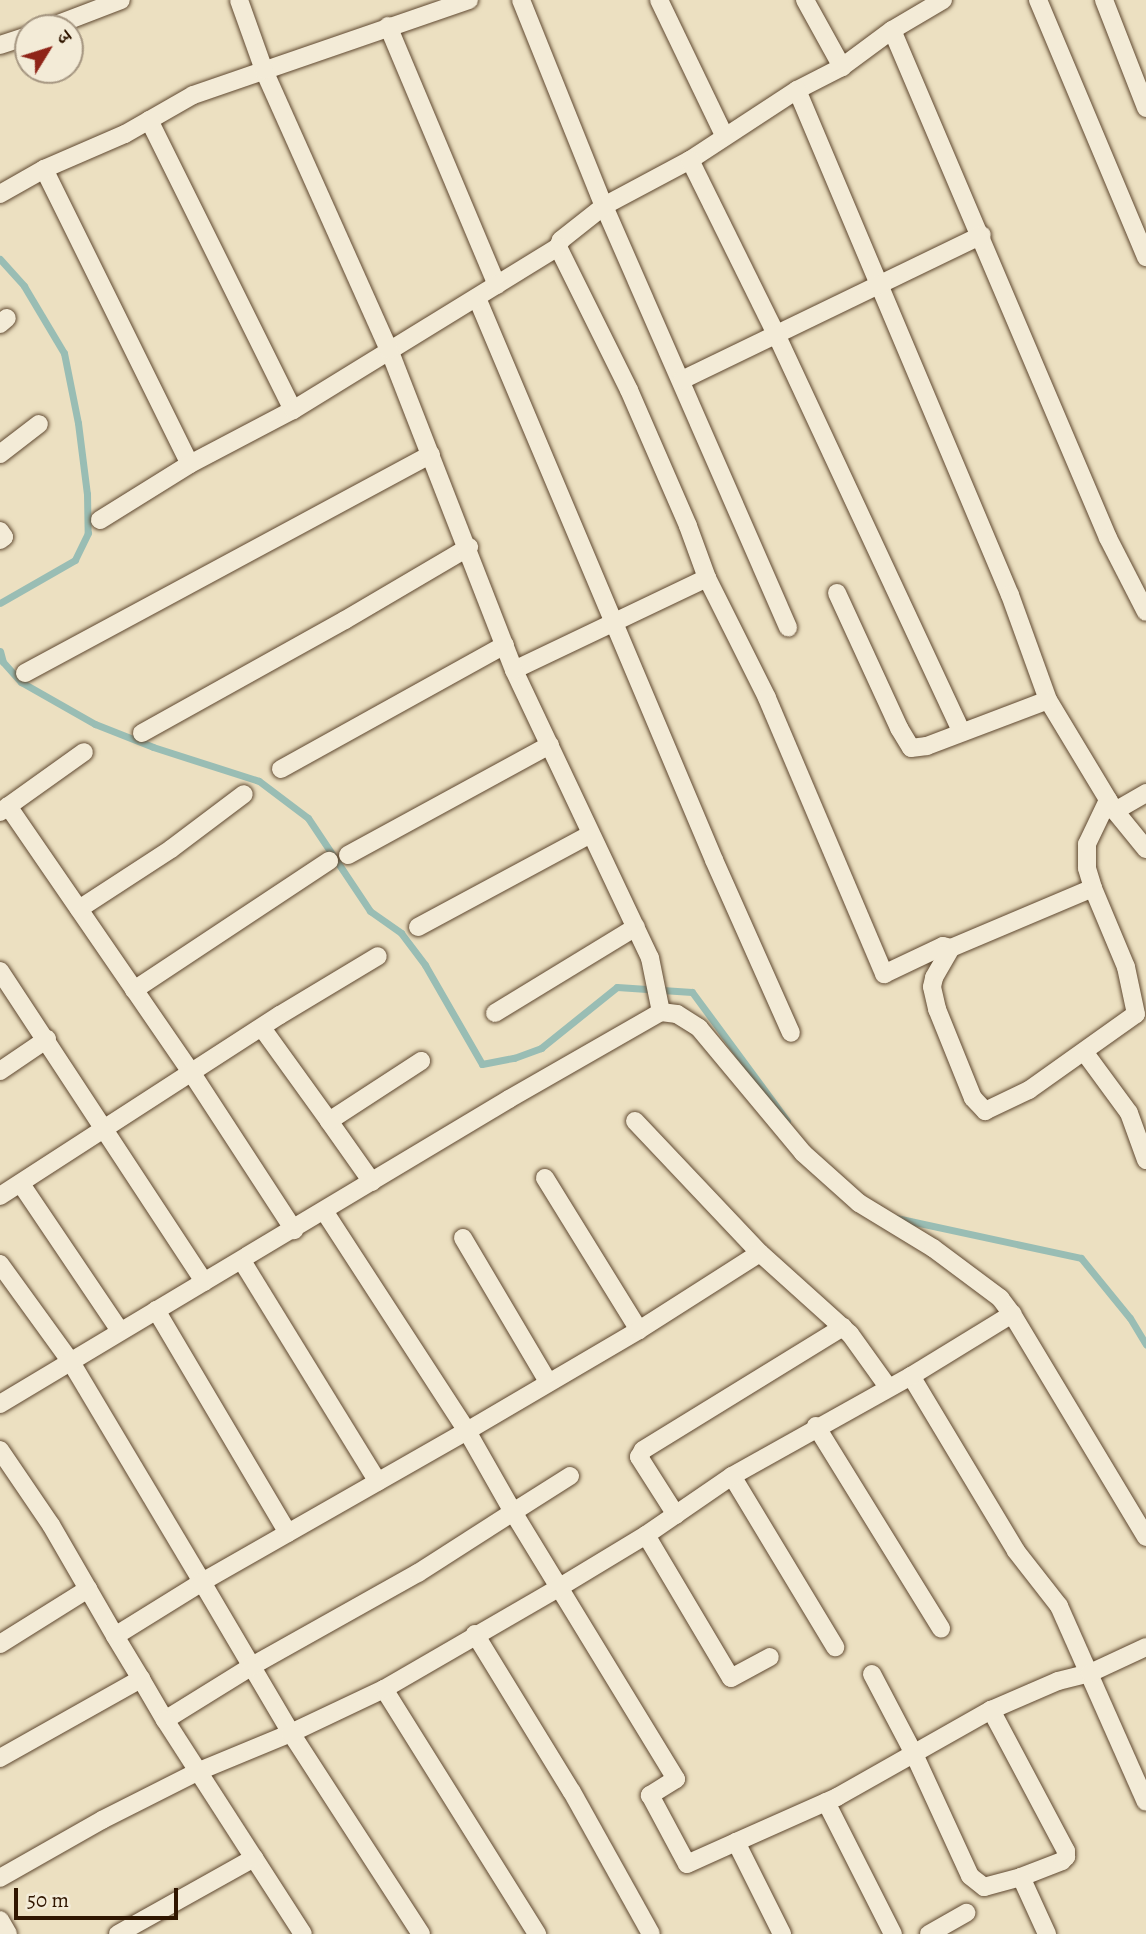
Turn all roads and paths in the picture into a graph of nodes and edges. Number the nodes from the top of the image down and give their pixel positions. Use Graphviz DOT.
graph roads {
  1 [pos="121,0"];
  2 [pos="239,0"];
  3 [pos="468,0"];
  4 [pos="521,0"];
  5 [pos="659,0"];
  6 [pos="805,0"];
  7 [pos="943,0"];
  8 [pos="1038,0"];
  9 [pos="1104,0"];
  10 [pos="84,14"];
  11 [pos="388,26"];
  12 [pos="892,30"];
  13 [pos="842,67"];
  14 [pos="264,70"];
  15 [pos="797,90"];
  16 [pos="1146,108"];
  17 [pos="149,120"];
  18 [pos="724,135"];
  19 [pos="690,160"];
  20 [pos="44,169"];
  21 [pos="0,194"];
  22 [pos="604,206"];
  23 [pos="982,235"];
  24 [pos="558,247"];
  25 [pos="1146,257"];
  26 [pos="877,284"];
  27 [pos="497,285"];
  28 [pos="477,298"];
  29 [pos="776,334"];
  30 [pos="389,350"];
  31 [pos="682,380"];
  32 [pos="293,410"];
  33 [pos="39,424"];
  34 [pos="0,454"];
  35 [pos="431,454"];
  36 [pos="190,464"];
  37 [pos="100,520"];
  38 [pos="0,531"];
  39 [pos="0,540"];
  40 [pos="469,547"];
  41 [pos="707,578"];
  42 [pos="837,593"];
  43 [pos="1146,612"];
  44 [pos="614,623"];
  45 [pos="788,628"];
  46 [pos="505,645"];
  47 [pos="514,670"];
  48 [pos="25,673"];
  49 [pos="1048,700"];
  50 [pos="962,732"];
  51 [pos="142,733"];
  52 [pos="550,745"];
  53 [pos="84,752"];
  54 [pos="281,769"];
  55 [pos="1146,793"];
  56 [pos="244,794"];
  57 [pos="1112,806"];
  58 [pos="4,809"];
  59 [pos="591,834"];
  60 [pos="1146,849"];
  61 [pos="348,855"];
  62 [pos="329,861"];
  63 [pos="1093,888"];
  64 [pos="79,909"];
  65 [pos="418,927"];
  66 [pos="636,927"];
  67 [pos="951,948"];
  68 [pos="378,956"];
  69 [pos="0,971"];
  70 [pos="134,990"];
  71 [pos="659,1005"];
  72 [pos="495,1013"];
  73 [pos="262,1028"];
  74 [pos="791,1033"];
  75 [pos="47,1039"];
  76 [pos="1085,1054"];
  77 [pos="421,1061"];
  78 [pos="0,1071"];
  79 [pos="191,1072"];
  80 [pos="329,1121"];
  81 [pos="635,1121"];
  82 [pos="104,1130"];
  83 [pos="1146,1160"];
  84 [pos="545,1178"];
  85 [pos="372,1182"];
  86 [pos="21,1184"];
  87 [pos="0,1196"];
  88 [pos="325,1212"];
  89 [pos="294,1230"];
  90 [pos="463,1238"];
  91 [pos="760,1254"];
  92 [pos="242,1261"];
  93 [pos="0,1264"];
  94 [pos="204,1282"];
  95 [pos="156,1310"];
  96 [pos="1012,1314"];
  97 [pos="842,1326"];
  98 [pos="639,1330"];
  99 [pos="120,1331"];
  100 [pos="71,1362"];
  101 [pos="911,1376"];
  102 [pos="548,1382"];
  103 [pos="888,1387"];
  104 [pos="0,1404"];
  105 [pos="816,1426"];
  106 [pos="467,1430"];
  107 [pos="2,1459"];
  108 [pos="570,1476"];
  109 [pos="732,1476"];
  110 [pos="378,1482"];
  111 [pos="513,1512"];
  112 [pos="676,1515"];
  113 [pos="288,1532"];
  114 [pos="646,1535"];
  115 [pos="1146,1537"];
  116 [pos="202,1582"];
  117 [pos="561,1587"];
  118 [pos="88,1589"];
  119 [pos="941,1628"];
  120 [pos="475,1634"];
  121 [pos="115,1636"];
  122 [pos="0,1643"];
  123 [pos="835,1647"];
  124 [pos="1146,1647"];
  125 [pos="771,1657"];
  126 [pos="252,1666"];
  127 [pos="872,1674"];
  128 [pos="1090,1674"];
  129 [pos="141,1679"];
  130 [pos="384,1689"];
  131 [pos="991,1710"];
  132 [pos="165,1720"];
  133 [pos="291,1733"];
  134 [pos="914,1754"];
  135 [pos="0,1758"];
  136 [pos="197,1772"];
  137 [pos="826,1802"];
  138 [pos="1146,1802"];
  139 [pos="736,1842"];
  140 [pos="254,1857"];
  141 [pos="1021,1877"];
  142 [pos="0,1878"];
  143 [pos="966,1913"];
  144 [pos="0,1920"];
  145 [pos="644,1931"];
  146 [pos="8,1934"];
  147 [pos="118,1934"];
  148 [pos="303,1934"];
  149 [pos="421,1934"];
  150 [pos="537,1934"];
  151 [pos="782,1934"];
  152 [pos="893,1934"];
  153 [pos="929,1934"];
  154 [pos="1047,1934"];
  1 -- 10 [label="street"];
  2 -- 14 [label="street"];
  3 -- 11 [label="street"];
  4 -- 22 [label="street"];
  5 -- 18 [label="street"];
  6 -- 13 [label="street"];
  7 -- 12 [label="street"];
  8 -- 25 [label="street"];
  9 -- 16 [label="street"];
  11 -- 14 [label="street"];
  11 -- 27 [label="street"];
  12 -- 13 [label="street"];
  12 -- 23 [label="street"];
  13 -- 15 [label="street"];
  14 -- 17 [label="street"];
  14 -- 30 [label="street"];
  15 -- 18 [label="street"];
  15 -- 26 [label="street"];
  17 -- 20 [label="street"];
  17 -- 32 [label="street"];
  18 -- 19 [label="street"];
  19 -- 22 [label="street"];
  19 -- 29 [label="street"];
  20 -- 21 [label="street"];
  20 -- 36 [label="street"];
  22 -- 24 [label="street"];
  22 -- 31 [label="street"];
  23 -- 26 [label="street"];
  23 -- 43 [label="street"];
  24 -- 27 [label="street"];
  24 -- 41 [label="street"];
  26 -- 29 [label="street"];
  26 -- 49 [label="street"];
  27 -- 28 [label="street"];
  28 -- 30 [label="street"];
  28 -- 44 [label="street"];
  29 -- 31 [label="street"];
  29 -- 50 [label="street"];
  30 -- 32 [label="street"];
  30 -- 35 [label="street"];
  31 -- 45 [label="street"];
  32 -- 36 [label="street"];
  33 -- 34 [label="street"];
  35 -- 40 [label="street"];
  35 -- 48 [label="street"];
  36 -- 37 [label="street"];
  38 -- 39 [label="street"];
  40 -- 46 [label="street"];
  40 -- 51 [label="street"];
  41 -- 44 [label="street"];
  41 -- 67 [label="street"];
  42 -- 50 [label="street"];
  44 -- 47 [label="street"];
  44 -- 74 [label="street"];
  46 -- 47 [label="street"];
  46 -- 54 [label="street"];
  47 -- 52 [label="street"];
  49 -- 50 [label="street"];
  49 -- 57 [label="street"];
  52 -- 59 [label="street"];
  52 -- 61 [label="street"];
  53 -- 58 [label="street"];
  55 -- 57 [label="street"];
  56 -- 64 [label="street"];
  57 -- 60 [label="street"];
  57 -- 63 [label="street"];
  58 -- 64 [label="street"];
  59 -- 65 [label="street"];
  59 -- 66 [label="street"];
  62 -- 70 [label="street"];
  63 -- 67 [label="street"];
  63 -- 76 [label="street"];
  64 -- 70 [label="street"];
  66 -- 71 [label="street"];
  66 -- 72 [label="street"];
  67 -- 76 [label="street"];
  68 -- 73 [label="street"];
  69 -- 75 [label="street"];
  70 -- 79 [label="street"];
  71 -- 85 [label="street"];
  71 -- 96 [label="street"];
  73 -- 79 [label="street"];
  73 -- 80 [label="street"];
  75 -- 78 [label="street"];
  75 -- 82 [label="street"];
  76 -- 83 [label="street"];
  77 -- 80 [label="street"];
  79 -- 82 [label="street"];
  79 -- 89 [label="street"];
  80 -- 85 [label="street"];
  81 -- 91 [label="street"];
  82 -- 86 [label="street"];
  82 -- 94 [label="street"];
  84 -- 98 [label="street"];
  85 -- 88 [label="street"];
  86 -- 87 [label="street"];
  86 -- 99 [label="street"];
  88 -- 89 [label="street"];
  88 -- 106 [label="street"];
  89 -- 92 [label="street"];
  90 -- 102 [label="street"];
  91 -- 97 [label="street"];
  91 -- 98 [label="street"];
  92 -- 94 [label="street"];
  92 -- 110 [label="street"];
  93 -- 100 [label="street"];
  94 -- 95 [label="street"];
  95 -- 99 [label="street"];
  95 -- 113 [label="street"];
  96 -- 101 [label="street"];
  96 -- 115 [label="street"];
  97 -- 103 [label="street"];
  97 -- 112 [label="street"];
  98 -- 102 [label="street"];
  99 -- 100 [label="street"];
  100 -- 104 [label="street"];
  100 -- 116 [label="street"];
  101 -- 103 [label="street"];
  101 -- 128 [label="street"];
  102 -- 106 [label="street"];
  103 -- 105 [label="street"];
  105 -- 109 [label="street"];
  105 -- 119 [label="street"];
  106 -- 110 [label="street"];
  106 -- 111 [label="street"];
  107 -- 118 [label="street"];
  108 -- 111 [label="street"];
  109 -- 112 [label="street"];
  109 -- 123 [label="street"];
  110 -- 113 [label="street"];
  111 -- 117 [label="street"];
  111 -- 126 [label="street"];
  112 -- 114 [label="street"];
  113 -- 116 [label="street"];
  114 -- 117 [label="street"];
  114 -- 125 [label="street"];
  116 -- 121 [label="street"];
  116 -- 126 [label="street"];
  117 -- 120 [label="street"];
  117 -- 139 [label="street"];
  118 -- 121 [label="street"];
  118 -- 122 [label="street"];
  120 -- 130 [label="street"];
  120 -- 145 [label="street"];
  121 -- 129 [label="street"];
  124 -- 128 [label="street"];
  126 -- 132 [label="street"];
  126 -- 133 [label="street"];
  127 -- 134 [label="street"];
  128 -- 131 [label="street"];
  128 -- 138 [label="street"];
  129 -- 132 [label="street"];
  129 -- 135 [label="street"];
  130 -- 133 [label="street"];
  130 -- 150 [label="street"];
  131 -- 134 [label="street"];
  131 -- 141 [label="street"];
  132 -- 136 [label="street"];
  133 -- 136 [label="street"];
  133 -- 149 [label="street"];
  134 -- 137 [label="street"];
  134 -- 141 [label="street"];
  136 -- 140 [label="street"];
  136 -- 142 [label="street"];
  137 -- 139 [label="street"];
  137 -- 152 [label="street"];
  139 -- 151 [label="street"];
  140 -- 147 [label="street"];
  140 -- 148 [label="street"];
  141 -- 154 [label="street"];
  143 -- 153 [label="street"];
  144 -- 146 [label="street"];
}
